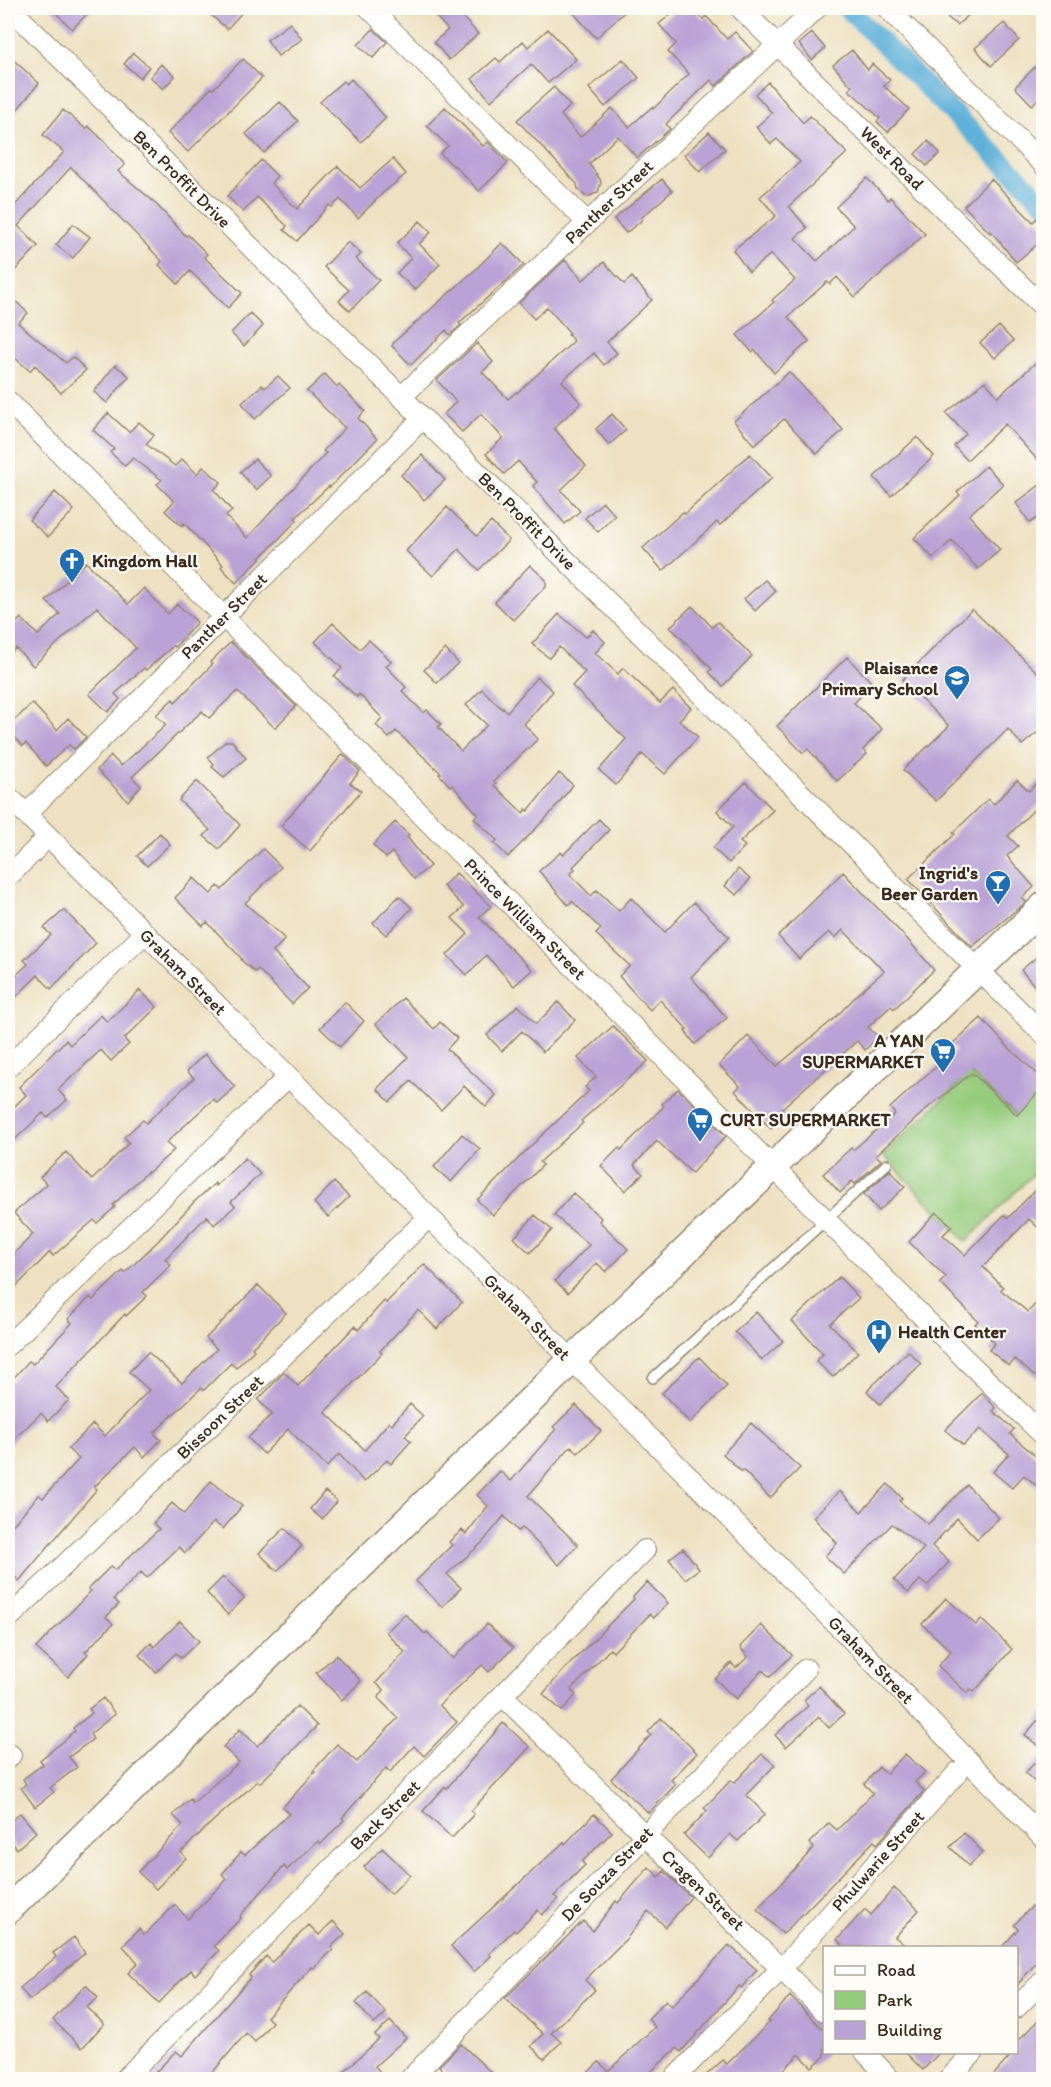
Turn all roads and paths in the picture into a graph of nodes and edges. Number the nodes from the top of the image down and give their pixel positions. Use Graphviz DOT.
graph roads {
  1 [pos="9,8"];
  2 [pos="369,8"];
  3 [pos="740,8"];
  4 [pos="816,8"];
  5 [pos="887,8"];
  6 [pos="777,45"];
  7 [pos="1044,165"];
  8 [pos="587,222"];
  9 [pos="1044,308"];
  10 [pos="401,397"];
  11 [pos="8,400"];
  12 [pos="423,418"];
  13 [pos="223,617"];
  14 [pos="8,796"];
  15 [pos="26,814"];
  16 [pos="48,837"];
  17 [pos="8,878"];
  18 [pos="1044,906"];
  19 [pos="145,933"];
  20 [pos="979,970"];
  21 [pos="1044,1035"];
  22 [pos="8,1067"];
  23 [pos="288,1077"];
  24 [pos="887,1164"];
  25 [pos="773,1167"];
  26 [pos="428,1218"];
  27 [pos="826,1220"];
  28 [pos="8,1345"];
  29 [pos="571,1361"];
  30 [pos="653,1378"];
  31 [pos="1044,1436"];
  32 [pos="645,1550"];
  33 [pos="9,1615"];
  34 [pos="806,1669"];
  35 [pos="503,1696"];
  36 [pos="958,1772"];
  37 [pos="646,1834"];
  38 [pos="1044,1839"];
  39 [pos="8,1910"];
  40 [pos="782,1968"];
  41 [pos="1044,1980"];
  42 [pos="1018,2007"];
  43 [pos="823,2009"];
  44 [pos="867,2054"];
  45 [pos="972,2054"];
  46 [pos="126,2079"];
  47 [pos="408,2079"];
  48 [pos="673,2079"];
  49 [pos="891,2079"];
  50 [pos="948,2079"];
  1 -- 10 [label="street, Ben Proffit Drive"];
  2 -- 8 [label="street"];
  3 -- 6 [label="street, West Road"];
  4 -- 6 [label="street, Panther Street"];
  5 -- 7 [label="street"];
  6 -- 8 [label="street, Panther Street"];
  6 -- 9 [label="street, West Road"];
  8 -- 10 [label="street, Panther Street"];
  10 -- 12 [label="street, Ben Proffit Drive"];
  11 -- 13 [label="street, Prince William Street"];
  12 -- 13 [label="street, Panther Street"];
  12 -- 20 [label="street, Ben Proffit Drive"];
  13 -- 15 [label="street, Panther Street"];
  13 -- 25 [label="street, Prince William Street"];
  14 -- 15 [label="street, Graham Street"];
  15 -- 16 [label="street, Graham Street"];
  16 -- 17 [label="street"];
  16 -- 19 [label="street, Graham Street"];
  18 -- 20 [label="main road"];
  19 -- 22 [label="street"];
  19 -- 23 [label="street, Graham Street"];
  20 -- 21 [label="street, Ben Proffit Drive"];
  20 -- 25 [label="main road"];
  23 -- 26 [label="street, Graham Street"];
  23 -- 28 [label="street"];
  24 -- 27 [label="lane"];
  25 -- 27 [label="street, Prince William Street"];
  25 -- 29 [label="main road"];
  26 -- 29 [label="street, Graham Street"];
  26 -- 33 [label="street, Bissoon Street"];
  27 -- 30 [label="lane"];
  27 -- 31 [label="street, Prince William Street"];
  29 -- 38 [label="street, Graham Street"];
  29 -- 39 [label="main road"];
  32 -- 35 [label="street, Back Street"];
  34 -- 37 [label="street, De Souza Street"];
  35 -- 37 [label="street, Cragen Street"];
  35 -- 46 [label="street, Back Street"];
  36 -- 40 [label="street, Phulwarie Street"];
  37 -- 40 [label="street, Cragen Street"];
  37 -- 47 [label="street, De Souza Street"];
  40 -- 43 [label="street, Cragen Street"];
  40 -- 48 [label="street, Phulwarie Street"];
  41 -- 42 [label="street"];
  44 -- 49 [label="street"];
  45 -- 50 [label="street"];
}
